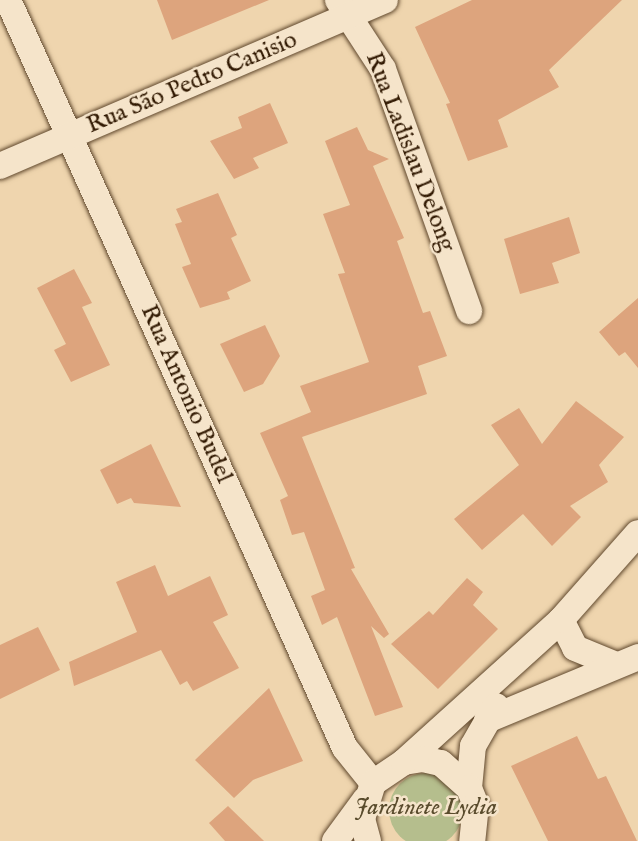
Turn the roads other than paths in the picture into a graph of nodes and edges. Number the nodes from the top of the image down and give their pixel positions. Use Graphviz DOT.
graph roads {
  1 [pos="8,0"];
  2 [pos="385,0"];
  3 [pos="344,8"];
  4 [pos="70,134"];
  5 [pos="0,166"];
  6 [pos="469,311"];
  7 [pos="638,533"];
  8 [pos="561,620"];
  9 [pos="531,649"];
  10 [pos="627,661"];
  11 [pos="487,720"];
  12 [pos="404,762"];
  13 [pos="369,792"];
  14 [pos="473,796"];
  15 [pos="335,841"];
  16 [pos="368,841"];
  17 [pos="472,841"];
  18 [pos="487,841"];
  1 -- 4 [label="street, Rua Antonio Budel"];
  2 -- 3 [label="street, Rua São Pedro Canisio"];
  3 -- 4 [label="street, Rua São Pedro Canisio"];
  3 -- 6 [label="street, Rua Ladislau Delong"];
  4 -- 5 [label="street, Rua São Pedro Canisio"];
  4 -- 13 [label="street, Rua Antonio Budel"];
  7 -- 8 [label="street"];
  8 -- 9 [label="street"];
  8 -- 10 [label="street"];
  9 -- 11 [label="street"];
  9 -- 12 [label="street"];
  10 -- 11 [label="street"];
  11 -- 14 [label="street"];
  12 -- 13 [label="street"];
  12 -- 14 [label="street"];
  13 -- 15 [label="street"];
  13 -- 16 [label="street"];
  14 -- 17 [label="street"];
  14 -- 18 [label="street"];
}
